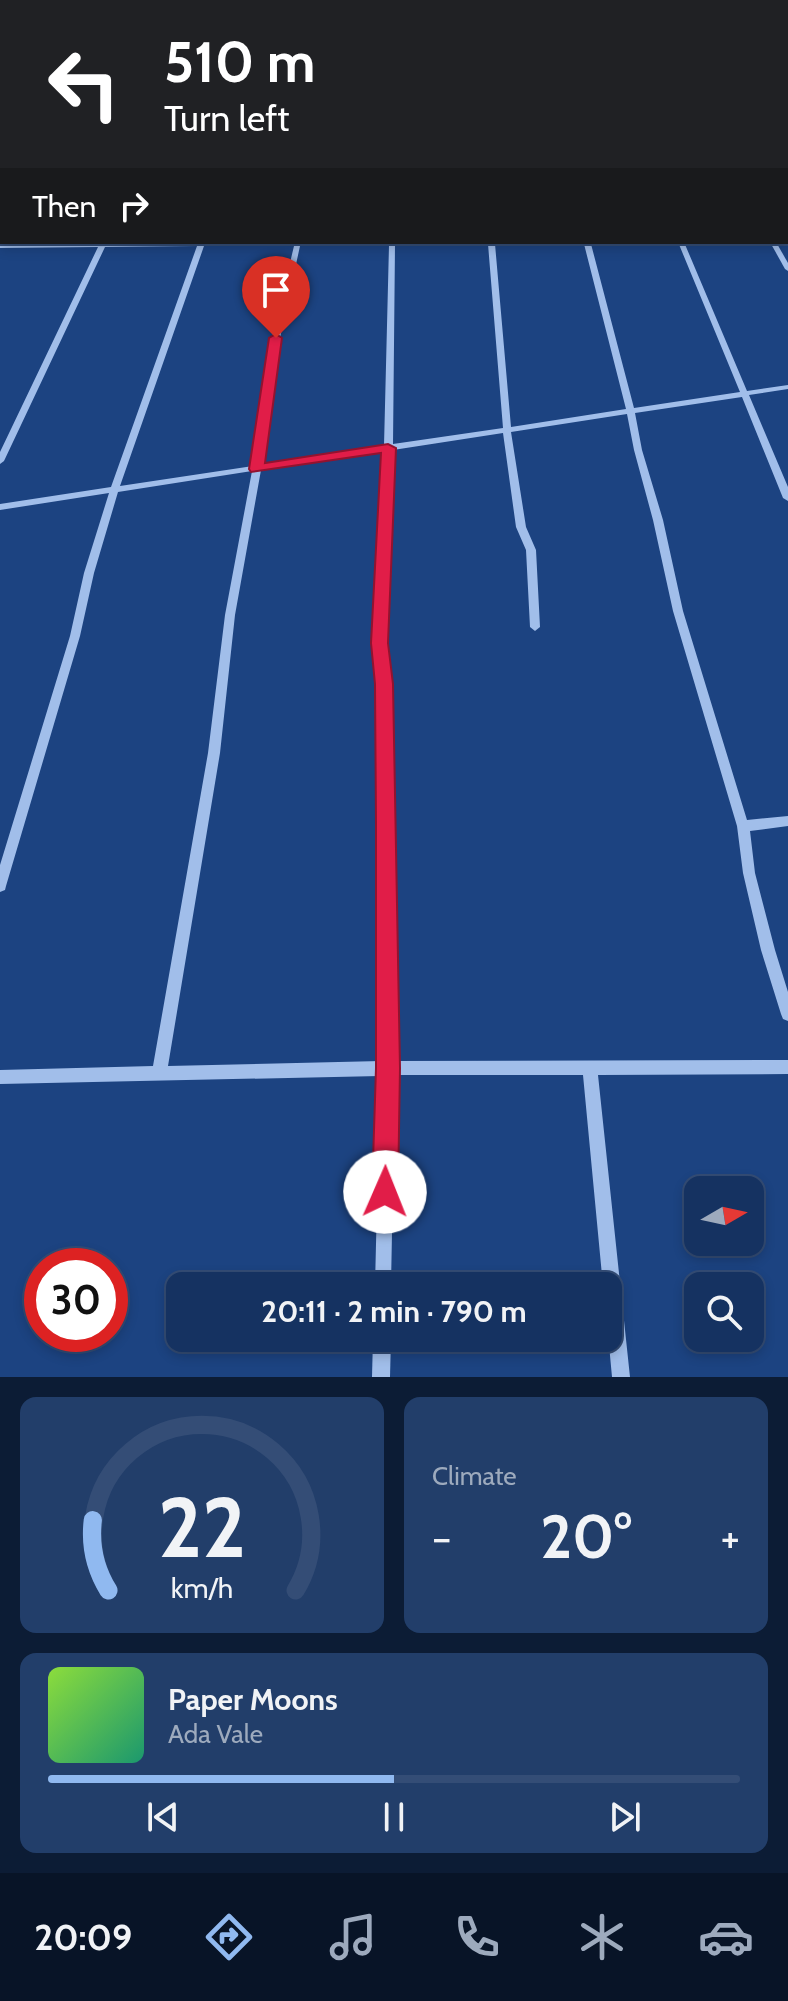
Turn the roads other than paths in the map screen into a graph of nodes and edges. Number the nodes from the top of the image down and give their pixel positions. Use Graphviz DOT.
graph roads {
  1 [pos="4,244"];
  2 [pos="103,244"];
  3 [pos="202,244"];
  4 [pos="298,244"];
  5 [pos="392,244"];
  6 [pos="491,244"];
  7 [pos="589,244"];
  8 [pos="682,244"];
  9 [pos="774,244"];
  10 [pos="0,254"];
  11 [pos="788,269"];
  12 [pos="788,387"];
  13 [pos="744,394"];
  14 [pos="631,411"];
  15 [pos="507,430"];
  16 [pos="388,448"];
  17 [pos="0,461"];
  18 [pos="257,469"];
  19 [pos="114,491"];
  20 [pos="788,498"];
  21 [pos="0,507"];
  22 [pos="535,627"];
  23 [pos="788,821"];
  24 [pos="743,826"];
  25 [pos="0,886"];
  26 [pos="788,1014"];
  27 [pos="788,1067"];
  28 [pos="388,1068"];
  29 [pos="590,1069"];
  30 [pos="159,1073"];
  31 [pos="0,1077"];
  32 [pos="383,1272"];
  33 [pos="382,1352"];
  34 [pos="381,1377"];
  35 [pos="621,1377"];
  1 -- 10 [label="street"];
  2 -- 17 [label="street"];
  3 -- 19 [label="street"];
  4 -- 18 [label="street"];
  5 -- 16 [label="street"];
  6 -- 15 [label="street"];
  7 -- 14 [label="street"];
  8 -- 13 [label="street"];
  9 -- 11 [label="street"];
  12 -- 13 [label="street"];
  13 -- 14 [label="street"];
  13 -- 20 [label="street"];
  14 -- 15 [label="street"];
  14 -- 24 [label="street"];
  15 -- 16 [label="street"];
  15 -- 22 [label="street"];
  16 -- 18 [label="street"];
  16 -- 28 [label="street"];
  18 -- 19 [label="street"];
  18 -- 30 [label="street"];
  19 -- 21 [label="street"];
  19 -- 25 [label="street"];
  23 -- 24 [label="street"];
  24 -- 26 [label="street"];
  27 -- 29 [label="street"];
  28 -- 29 [label="street"];
  28 -- 30 [label="street"];
  28 -- 32 [label="street"];
  29 -- 35 [label="street"];
  30 -- 31 [label="street"];
  33 -- 34 [label="street"];
}
